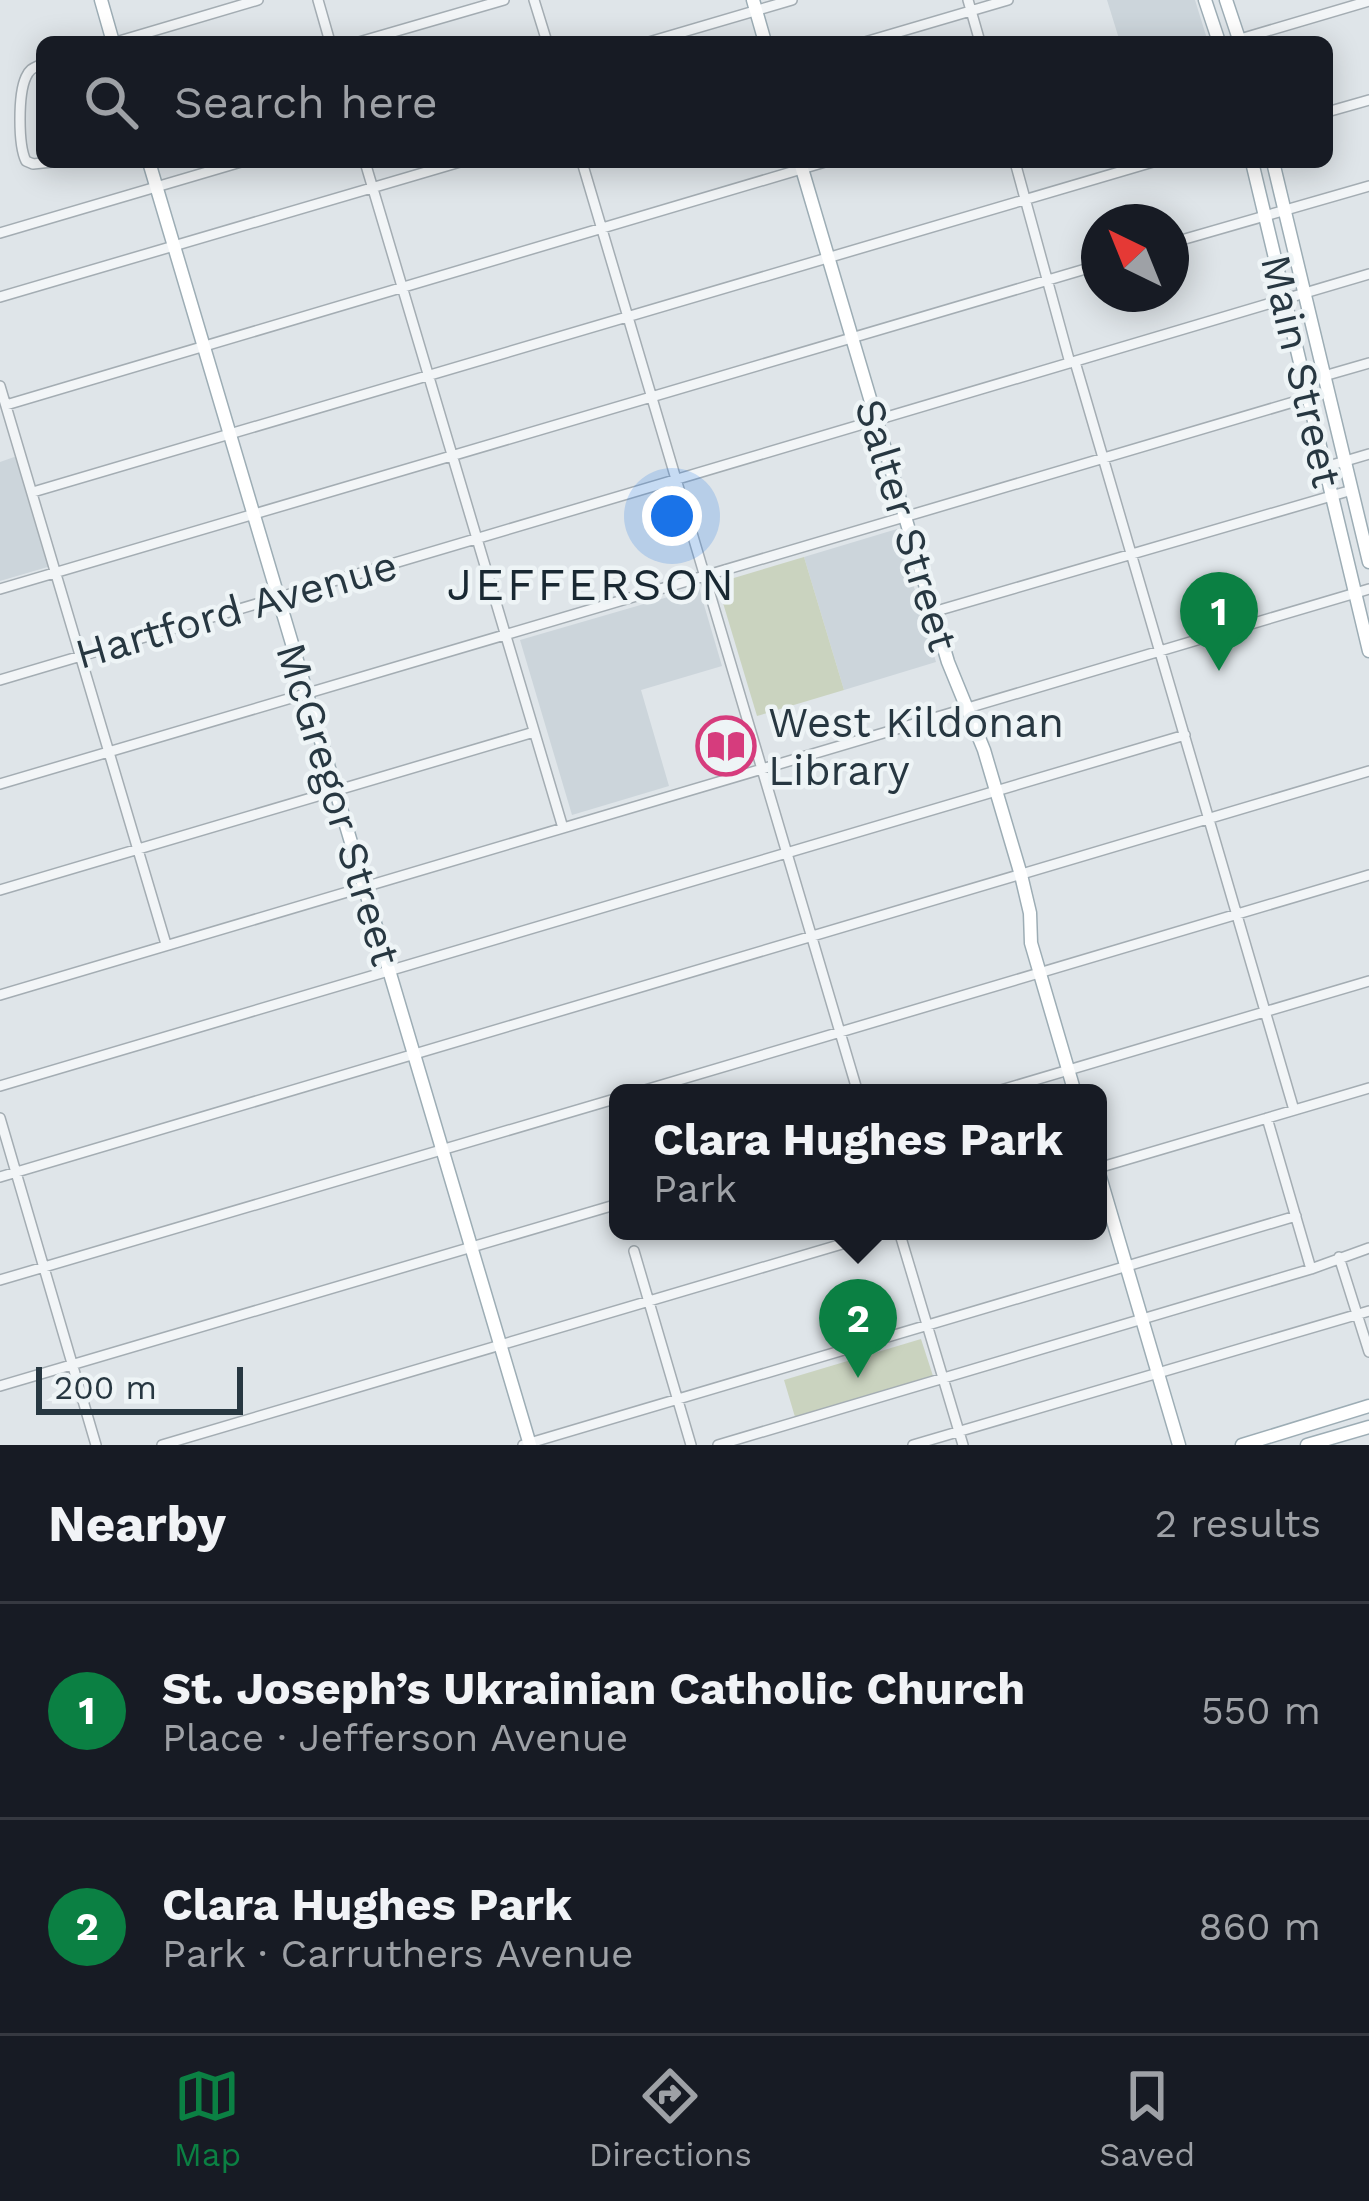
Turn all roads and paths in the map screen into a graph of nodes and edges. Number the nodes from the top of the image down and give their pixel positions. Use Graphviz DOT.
graph roads {
  1 [pos="101,0"];
  2 [pos="258,0"];
  3 [pos="318,0"];
  4 [pos="504,0"];
  5 [pos="534,0"];
  6 [pos="792,0"];
  7 [pos="1008,0"];
  8 [pos="1205,0"];
  9 [pos="1226,0"];
  10 [pos="1369,1"];
  11 [pos="754,5"];
  12 [pos="969,5"];
  13 [pos="113,36"];
  14 [pos="135,36"];
  15 [pos="328,36"];
  16 [pos="380,36"];
  17 [pos="545,36"];
  18 [pos="667,36"];
  19 [pos="763,36"];
  20 [pos="882,36"];
  21 [pos="978,36"];
  22 [pos="1217,36"];
  23 [pos="1235,36"];
  24 [pos="1253,36"];
  25 [pos="36,68"];
  26 [pos="1369,100"];
  27 [pos="1333,110"];
  28 [pos="36,164"];
  29 [pos="151,168"];
  30 [pos="222,168"];
  31 [pos="367,168"];
  32 [pos="440,168"];
  33 [pos="584,168"];
  34 [pos="791,168"];
  35 [pos="802,168"];
  36 [pos="1017,168"];
  37 [pos="1133,168"];
  38 [pos="1253,168"];
  39 [pos="1274,168"];
  40 [pos="1369,186"];
  41 [pos="157,187"];
  42 [pos="373,188"];
  43 [pos="1025,200"];
  44 [pos="1284,210"];
  45 [pos="1265,215"];
  46 [pos="602,227"];
  47 [pos="0,233"];
  48 [pos="1189,238"];
  49 [pos="174,246"];
  50 [pos="829,258"];
  51 [pos="1081,271"];
  52 [pos="1369,274"];
  53 [pos="1047,281"];
  54 [pos="403,287"];
  55 [pos="1304,293"];
  56 [pos="0,298"];
  57 [pos="1285,300"];
  58 [pos="628,318"];
  59 [pos="852,337"];
  60 [pos="203,346"];
  61 [pos="1072,362"];
  62 [pos="1369,363"];
  63 [pos="1300,366"];
  64 [pos="430,376"];
  65 [pos="1324,376"];
  66 [pos="0,386"];
  67 [pos="652,398"];
  68 [pos="1307,398"];
  69 [pos="5,405"];
  70 [pos="1331,407"];
  71 [pos="876,420"];
  72 [pos="230,435"];
  73 [pos="1369,454"];
  74 [pos="453,456"];
  75 [pos="1103,458"];
  76 [pos="1344,461"];
  77 [pos="1324,467"];
  78 [pos="676,479"];
  79 [pos="1352,490"];
  80 [pos="33,492"];
  81 [pos="1332,496"];
  82 [pos="253,515"];
  83 [pos="905,517"];
  84 [pos="478,538"];
  85 [pos="1132,554"];
  86 [pos="1368,556"];
  87 [pos="1346,558"];
  88 [pos="56,573"];
  89 [pos="705,576"];
  90 [pos="0,589"];
  91 [pos="1362,591"];
  92 [pos="278,597"];
  93 [pos="933,612"];
  94 [pos="506,634"];
  95 [pos="1369,651"];
  96 [pos="1160,652"];
  97 [pos="81,655"];
  98 [pos="0,680"];
  99 [pos="306,693"];
  100 [pos="965,708"];
  101 [pos="534,731"];
  102 [pos="1185,735"];
  103 [pos="109,752"];
  104 [pos="762,769"];
  105 [pos="1369,771"];
  106 [pos="0,784"];
  107 [pos="335,790"];
  108 [pos="996,792"];
  109 [pos="1209,819"];
  110 [pos="563,828"];
  111 [pos="136,849"];
  112 [pos="787,854"];
  113 [pos="1021,874"];
  114 [pos="1369,875"];
  115 [pos="365,887"];
  116 [pos="0,890"];
  117 [pos="1237,915"];
  118 [pos="812,936"];
  119 [pos="166,944"];
  120 [pos="389,972"];
  121 [pos="1039,974"];
  122 [pos="1369,981"];
  123 [pos="0,995"];
  124 [pos="1265,1012"];
  125 [pos="840,1033"];
  126 [pos="414,1054"];
  127 [pos="1068,1070"];
  128 [pos="665,1084"];
  129 [pos="855,1084"];
  130 [pos="1022,1084"];
  131 [pos="1072,1084"];
  132 [pos="0,1086"];
  133 [pos="1369,1088"];
  134 [pos="609,1101"];
  135 [pos="1294,1110"];
  136 [pos="0,1118"];
  137 [pos="1267,1118"];
  138 [pos="441,1150"];
  139 [pos="1107,1166"];
  140 [pos="16,1172"];
  141 [pos="0,1177"];
  142 [pos="1107,1202"];
  143 [pos="609,1207"];
  144 [pos="1296,1216"];
  145 [pos="855,1240"];
  146 [pos="902,1240"];
  147 [pos="471,1247"];
  148 [pos="1369,1248"];
  149 [pos="634,1251"];
  150 [pos="1339,1257"];
  151 [pos="44,1267"];
  152 [pos="1125,1267"];
  153 [pos="1311,1269"];
  154 [pos="0,1280"];
  155 [pos="648,1301"];
  156 [pos="1363,1313"];
  157 [pos="1142,1320"];
  158 [pos="927,1325"];
  159 [pos="500,1345"];
  160 [pos="1369,1352"];
  161 [pos="73,1365"];
  162 [pos="1157,1373"];
  163 [pos="943,1379"];
  164 [pos="0,1386"];
  165 [pos="677,1400"];
  166 [pos="1369,1406"];
  167 [pos="1369,1427"];
  168 [pos="959,1432"];
  169 [pos="528,1444"];
  170 [pos="96,1445"];
  171 [pos="162,1445"];
  172 [pos="691,1445"];
  173 [pos="718,1445"];
  174 [pos="913,1445"];
  175 [pos="963,1445"];
  176 [pos="1179,1445"];
  177 [pos="1242,1445"];
  178 [pos="1307,1445"];
  1 -- 13 [label="main road"];
  2 -- 14 [label="street"];
  3 -- 15 [label="street"];
  4 -- 16 [label="street"];
  5 -- 17 [label="street"];
  6 -- 11 [label="street"];
  7 -- 12 [label="street"];
  8 -- 22 [label="main road"];
  9 -- 23 [label="main road"];
  10 -- 24 [label="street"];
  11 -- 18 [label="street"];
  11 -- 19 [label="main road"];
  12 -- 20 [label="street"];
  12 -- 21 [label="street"];
  25 -- 28 [label="street"];
  26 -- 27 [label="street"];
  29 -- 41 [label="main road, McGregor Street"];
  30 -- 41 [label="street"];
  31 -- 42 [label="street"];
  32 -- 42 [label="street"];
  33 -- 46 [label="street"];
  34 -- 46 [label="street"];
  35 -- 50 [label="main road, Salter Street"];
  36 -- 43 [label="street"];
  37 -- 43 [label="street"];
  38 -- 45 [label="main road, Main Street"];
  39 -- 44 [label="main road, Main Street"];
  40 -- 44 [label="street"];
  41 -- 47 [label="street"];
  41 -- 49 [label="main road, McGregor Street"];
  42 -- 49 [label="street"];
  42 -- 54 [label="street"];
  43 -- 50 [label="street"];
  43 -- 53 [label="street"];
  44 -- 45 [label="street"];
  44 -- 55 [label="main road, Main Street"];
  45 -- 48 [label="street"];
  45 -- 57 [label="main road, Main Street"];
  46 -- 54 [label="street"];
  46 -- 58 [label="street"];
  49 -- 56 [label="street"];
  49 -- 60 [label="main road, McGregor Street"];
  50 -- 58 [label="street"];
  50 -- 59 [label="main road, Salter Street"];
  51 -- 53 [label="street"];
  52 -- 55 [label="street, Hartford Avenue"];
  53 -- 59 [label="street"];
  53 -- 61 [label="street"];
  54 -- 60 [label="street"];
  54 -- 64 [label="street"];
  55 -- 57 [label="street, Hartford Avenue"];
  55 -- 65 [label="main road, Main Street"];
  57 -- 61 [label="street, Hartford Avenue"];
  57 -- 63 [label="main road, Main Street"];
  58 -- 64 [label="street"];
  58 -- 67 [label="street"];
  59 -- 67 [label="street"];
  59 -- 71 [label="main road, Salter Street"];
  60 -- 69 [label="street"];
  60 -- 72 [label="main road, McGregor Street"];
  61 -- 71 [label="street, Hartford Avenue"];
  61 -- 75 [label="street"];
  62 -- 65 [label="street"];
  63 -- 65 [label="main road"];
  63 -- 68 [label="main road, Main Street"];
  64 -- 72 [label="street"];
  64 -- 74 [label="street"];
  65 -- 70 [label="main road, Main Street"];
  66 -- 69 [label="street"];
  67 -- 74 [label="street"];
  67 -- 78 [label="street"];
  68 -- 70 [label="main road"];
  68 -- 75 [label="street"];
  68 -- 77 [label="main road, Main Street"];
  69 -- 80 [label="street"];
  70 -- 76 [label="main road, Main Street"];
  71 -- 78 [label="street, Hartford Avenue"];
  71 -- 83 [label="main road, Salter Street"];
  72 -- 80 [label="street"];
  72 -- 82 [label="main road, McGregor Street"];
  73 -- 76 [label="street"];
  74 -- 82 [label="street"];
  74 -- 84 [label="street"];
  75 -- 83 [label="street"];
  75 -- 85 [label="street"];
  76 -- 77 [label="street"];
  76 -- 79 [label="main road, Main Street"];
  77 -- 81 [label="main road, Main Street"];
  78 -- 84 [label="street, Hartford Avenue"];
  78 -- 89 [label="street"];
  79 -- 81 [label="street"];
  79 -- 86 [label="main road, Main Street"];
  80 -- 88 [label="street"];
  81 -- 85 [label="street"];
  81 -- 87 [label="main road, Main Street"];
  82 -- 88 [label="street"];
  82 -- 92 [label="main road, McGregor Street"];
  83 -- 89 [label="street"];
  83 -- 93 [label="main road, Salter Street"];
  84 -- 92 [label="street, Hartford Avenue"];
  84 -- 94 [label="street"];
  85 -- 93 [label="street"];
  85 -- 96 [label="street"];
  86 -- 87 [label="street"];
  87 -- 91 [label="main road, Main Street"];
  88 -- 90 [label="street"];
  88 -- 97 [label="street"];
  89 -- 94 [label="street"];
  89 -- 104 [label="street"];
  91 -- 95 [label="main road, Main Street"];
  91 -- 96 [label="street"];
  92 -- 97 [label="street, Hartford Avenue"];
  92 -- 99 [label="main road, McGregor Street"];
  93 -- 100 [label="main road, Salter Street"];
  94 -- 99 [label="street"];
  94 -- 101 [label="street"];
  96 -- 100 [label="street"];
  96 -- 102 [label="street"];
  97 -- 98 [label="street, Hartford Avenue"];
  97 -- 103 [label="street"];
  99 -- 103 [label="street"];
  99 -- 107 [label="main road, McGregor Street"];
  100 -- 104 [label="street"];
  100 -- 108 [label="main road, Salter Street"];
  101 -- 107 [label="street"];
  101 -- 110 [label="street"];
  102 -- 108 [label="street"];
  102 -- 109 [label="street"];
  103 -- 106 [label="street"];
  103 -- 111 [label="street"];
  104 -- 110 [label="street"];
  104 -- 112 [label="street"];
  105 -- 109 [label="street"];
  107 -- 111 [label="street"];
  107 -- 115 [label="main road, McGregor Street"];
  108 -- 112 [label="street"];
  108 -- 113 [label="main road, Salter Street"];
  109 -- 113 [label="street"];
  109 -- 117 [label="street"];
  110 -- 115 [label="street"];
  111 -- 116 [label="street"];
  111 -- 119 [label="street"];
  112 -- 118 [label="street"];
  112 -- 120 [label="street"];
  113 -- 118 [label="street"];
  113 -- 121 [label="main road, Salter Street"];
  114 -- 117 [label="street"];
  115 -- 119 [label="street"];
  115 -- 120 [label="main road, McGregor Street"];
  117 -- 121 [label="street"];
  117 -- 124 [label="street"];
  118 -- 125 [label="street"];
  118 -- 126 [label="street"];
  119 -- 123 [label="street"];
  120 -- 126 [label="main road, McGregor Street"];
  120 -- 132 [label="street"];
  121 -- 125 [label="street"];
  121 -- 127 [label="main road, Salter Street"];
  122 -- 124 [label="street"];
  124 -- 127 [label="street"];
  124 -- 135 [label="street"];
  125 -- 128 [label="street"];
  125 -- 129 [label="street"];
  126 -- 138 [label="main road, McGregor Street"];
  126 -- 140 [label="street"];
  127 -- 130 [label="street"];
  127 -- 131 [label="main road, Salter Street"];
  133 -- 135 [label="street"];
  134 -- 138 [label="street"];
  135 -- 137 [label="street"];
  136 -- 140 [label="street"];
  137 -- 139 [label="street"];
  137 -- 144 [label="street"];
  138 -- 147 [label="main road, McGregor Street"];
  138 -- 151 [label="street"];
  140 -- 141 [label="street"];
  140 -- 151 [label="street"];
  142 -- 152 [label="main road"];
  143 -- 147 [label="street"];
  144 -- 152 [label="street"];
  144 -- 153 [label="street"];
  145 -- 155 [label="street"];
  146 -- 158 [label="street"];
  147 -- 159 [label="main road, McGregor Street"];
  147 -- 161 [label="street"];
  148 -- 150 [label="street"];
  149 -- 155 [label="street"];
  150 -- 153 [label="street"];
  150 -- 156 [label="street"];
  151 -- 154 [label="street"];
  151 -- 161 [label="street"];
  152 -- 157 [label="main road"];
  152 -- 158 [label="street"];
  153 -- 157 [label="street"];
  155 -- 159 [label="street"];
  155 -- 165 [label="street"];
  156 -- 160 [label="street"];
  156 -- 162 [label="street"];
  157 -- 162 [label="main road"];
  157 -- 163 [label="street"];
  158 -- 163 [label="street"];
  158 -- 165 [label="street"];
  159 -- 169 [label="main road, McGregor Street"];
  159 -- 171 [label="street"];
  161 -- 164 [label="street"];
  161 -- 170 [label="street"];
  162 -- 168 [label="street"];
  162 -- 176 [label="main road"];
  163 -- 168 [label="street"];
  163 -- 173 [label="street"];
  165 -- 169 [label="street"];
  165 -- 172 [label="street"];
  166 -- 177 [label="main road"];
  167 -- 178 [label="main road"];
  168 -- 174 [label="street"];
  168 -- 175 [label="street"];
}
